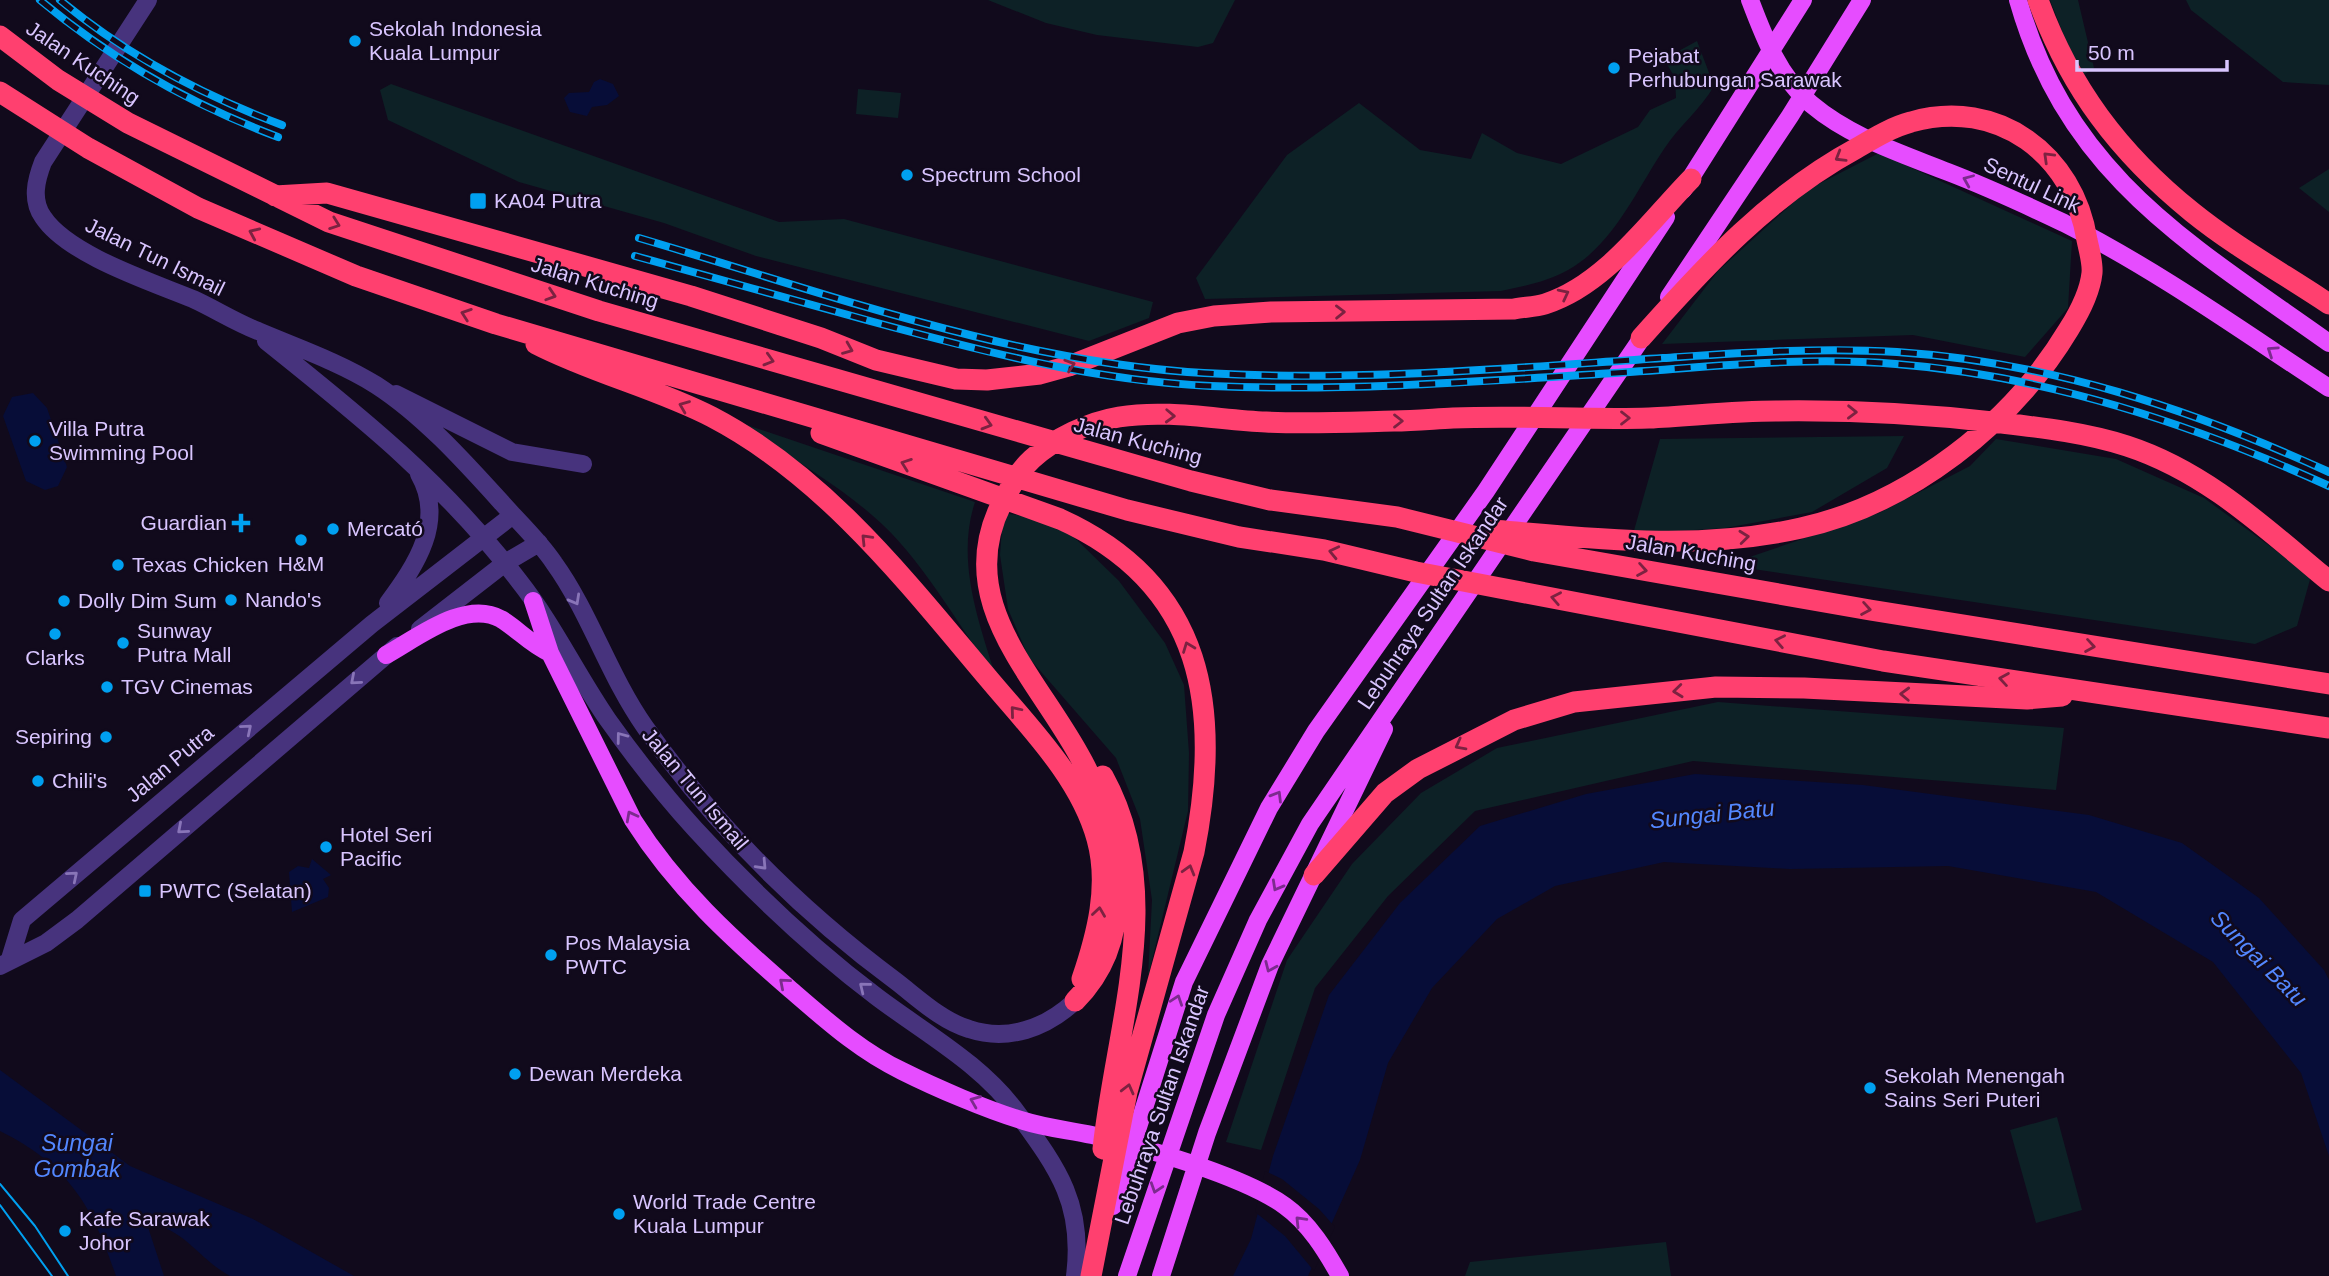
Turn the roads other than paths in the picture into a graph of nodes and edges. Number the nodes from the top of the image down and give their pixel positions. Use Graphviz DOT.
graph roads {
  1 [pos="148,0"];
  2 [pos="1750,0"];
  3 [pos="1803,0"];
  4 [pos="1862,0"];
  5 [pos="2018,0"];
  6 [pos="2038,0"];
  7 [pos="0,36"];
  8 [pos="0,92"];
  9 [pos="1691,179"];
  10 [pos="273,196"];
  11 [pos="2329,304"];
  12 [pos="496,324"];
  13 [pos="253,330"];
  14 [pos="1642,338"];
  15 [pos="2329,343"];
  16 [pos="379,387"];
  17 [pos="718,388"];
  18 [pos="2329,388"];
  19 [pos="410,458"];
  20 [pos="583,464"];
  21 [pos="513,515"];
  22 [pos="1432,524"];
  23 [pos="484,536"];
  24 [pos="539,543"];
  25 [pos="505,563"];
  26 [pos="2329,582"];
  27 [pos="533,601"];
  28 [pos="372,624"];
  29 [pos="550,653"];
  30 [pos="386,654"];
  31 [pos="1406,684"];
  32 [pos="2329,684"];
  33 [pos="1037,688"];
  34 [pos="2096,693"];
  35 [pos="2329,728"];
  36 [pos="1314,875"];
  37 [pos="5,963"];
  38 [pos="1075,1001"];
  39 [pos="1186,1200"];
  40 [pos="1075,1276"];
  41 [pos="1091,1276"];
  42 [pos="1127,1276"];
  43 [pos="1161,1276"];
  44 [pos="1171,1276"];
  45 [pos="1340,1276"];
  1 -- 13 [label="street, Jalan Tun Ismail"];
  18 -- 2 [label="main road, Sentul Link, one-way"];
  3 -- 9 [label="main road, Lebuhraya Sultan Iskandar"];
  4 -- 14 [label="main road, Lebuhraya Sultan Iskandar"];
  5 -- 15 [label="main road"];
  6 -- 11 [label="highway"];
  7 -- 10 [label="highway, Jalan Kuching"];
  12 -- 8 [label="highway, one-way"];
  10 -- 9 [label="highway, one-way"];
  41 -- 9 [label="main road, Lebuhraya Sultan Iskandar, one-way"];
  10 -- 22 [label="highway, Jalan Kuching, one-way"];
  12 -- 17 [label="highway"];
  38 -- 12 [label="highway, one-way"];
  13 -- 16 [label="street, Jalan Tun Ismail"];
  13 -- 19 [label="street, Jalan Tun Ismail"];
  22 -- 14 [label="highway, one-way"];
  14 -- 31 [label="main road, Lebuhraya Sultan Iskandar"];
  16 -- 20 [label="street"];
  16 -- 21 [label="street, Jalan Tun Ismail"];
  34 -- 17 [label="highway, one-way"];
  41 -- 17 [label="highway, one-way"];
  19 -- 23 [label="street, Jalan Tun Ismail"];
  19 -- 28 [label="street"];
  21 -- 23 [label="street, Jalan Putra"];
  21 -- 24 [label="street, Jalan Tun Ismail"];
  22 -- 32 [label="highway, Jalan Kuching, one-way"];
  23 -- 25 [label="street, Jalan Tun Ismail"];
  23 -- 28 [label="street, Jalan Putra"];
  24 -- 25 [label="street, Jalan Putra"];
  24 -- 38 [label="street, Jalan Tun Ismail, one-way"];
  25 -- 27 [label="street, Jalan Tun Ismail"];
  25 -- 30 [label="street, Jalan Putra"];
  33 -- 26 [label="highway, one-way"];
  27 -- 29 [label="main road"];
  40 -- 27 [label="street, Jalan Tun Ismail, one-way"];
  37 -- 28 [label="street, Jalan Putra, one-way"];
  29 -- 30 [label="main road"];
  45 -- 29 [label="main road, one-way"];
  30 -- 37 [label="street, Jalan Putra, one-way"];
  31 -- 36 [label="main road"];
  31 -- 42 [label="main road, Lebuhraya Sultan Iskandar, one-way"];
  33 -- 38 [label="highway"];
  33 -- 41 [label="highway"];
  34 -- 35 [label="highway"];
  34 -- 36 [label="highway, one-way"];
  36 -- 39 [label="main road, one-way"];
  39 -- 43 [label="main road"];
  39 -- 44 [label="main road"];
}
